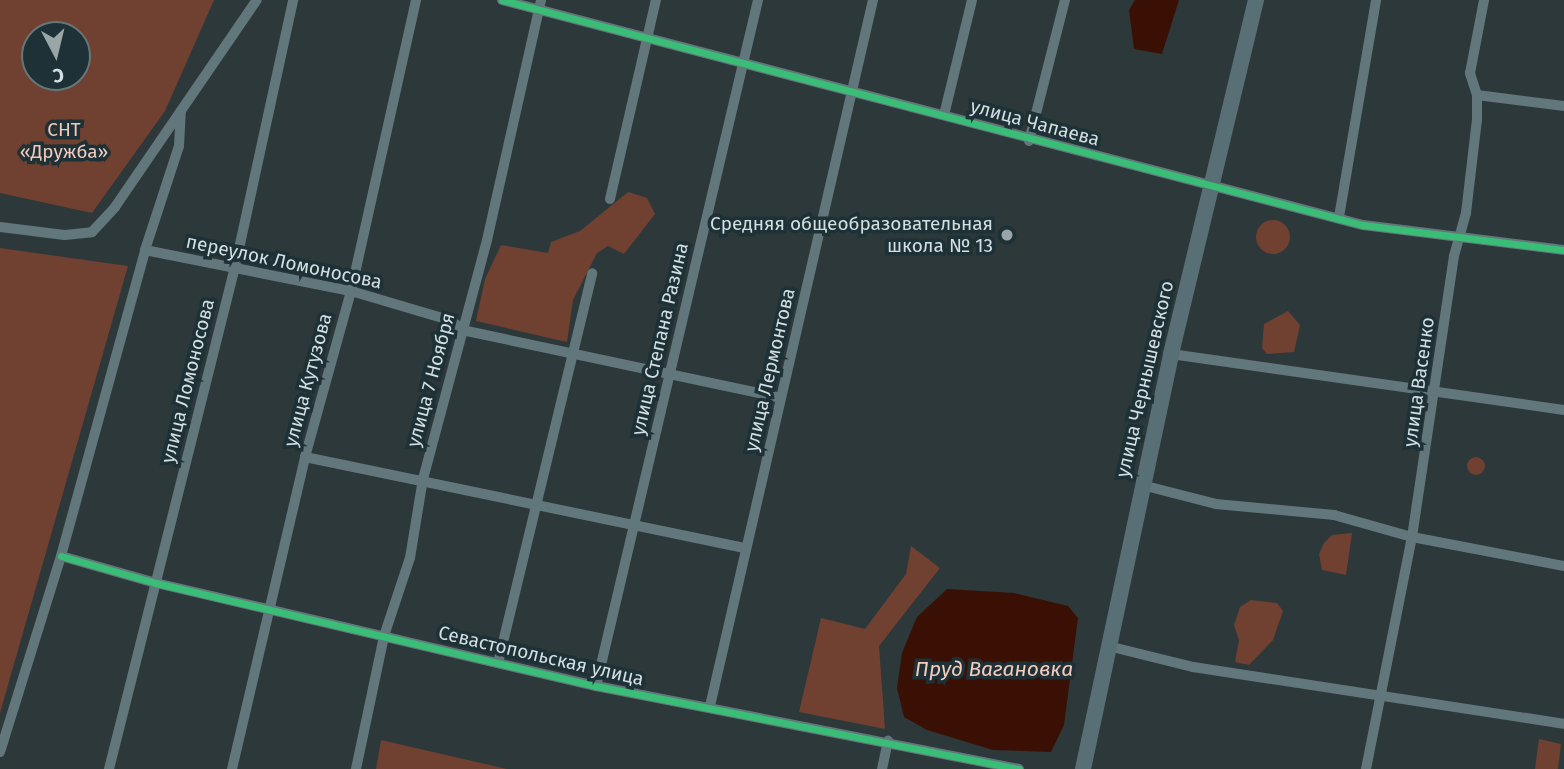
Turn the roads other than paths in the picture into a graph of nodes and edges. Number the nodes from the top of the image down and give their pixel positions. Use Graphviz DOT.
graph roads {
  1 [pos="257,0"];
  2 [pos="293,0"];
  3 [pos="416,0"];
  4 [pos="502,0"];
  5 [pos="656,0"];
  6 [pos="758,0"];
  7 [pos="873,0"];
  8 [pos="972,0"];
  9 [pos="1065,0"];
  10 [pos="1256,0"];
  11 [pos="1377,0"];
  12 [pos="1484,0"];
  13 [pos="540,4"];
  14 [pos="647,38"];
  15 [pos="744,62"];
  16 [pos="852,89"];
  17 [pos="1477,95"];
  18 [pos="1564,106"];
  19 [pos="181,111"];
  20 [pos="944,115"];
  21 [pos="1029,141"];
  22 [pos="1210,187"];
  23 [pos="610,199"];
  24 [pos="1339,218"];
  25 [pos="0,227"];
  26 [pos="1459,235"];
  27 [pos="145,250"];
  28 [pos="1564,250"];
  29 [pos="234,267"];
  30 [pos="592,273"];
  31 [pos="351,291"];
  32 [pos="462,330"];
  33 [pos="572,354"];
  34 [pos="1171,354"];
  35 [pos="669,374"];
  36 [pos="1436,394"];
  37 [pos="781,398"];
  38 [pos="1564,410"];
  39 [pos="305,457"];
  40 [pos="423,479"];
  41 [pos="1142,485"];
  42 [pos="535,503"];
  43 [pos="634,524"];
  44 [pos="1412,537"];
  45 [pos="747,548"];
  46 [pos="61,556"];
  47 [pos="1564,566"];
  48 [pos="156,583"];
  49 [pos="271,608"];
  50 [pos="384,636"];
  51 [pos="1108,646"];
  52 [pos="498,663"];
  53 [pos="596,686"];
  54 [pos="1380,695"];
  55 [pos="710,706"];
  56 [pos="1564,723"];
  57 [pos="888,741"];
  58 [pos="0,752"];
  59 [pos="108,769"];
  60 [pos="232,769"];
  61 [pos="356,769"];
  62 [pos="882,769"];
  63 [pos="1019,769"];
  64 [pos="1083,769"];
  65 [pos="1366,769"];
  1 -- 19 [label="street"];
  2 -- 29 [label="street, улица Ломоносова"];
  3 -- 31 [label="street, улица Кутузова"];
  4 -- 13 [label="street, улица Чапаева"];
  5 -- 14 [label="street"];
  6 -- 15 [label="street, улица Степана Разина"];
  7 -- 16 [label="street, улица Лермонтова"];
  8 -- 20 [label="street"];
  9 -- 21 [label="street"];
  10 -- 22 [label="street, улица Чернышевского"];
  11 -- 24 [label="street"];
  12 -- 17 [label="street, улица Васенко"];
  13 -- 14 [label="street, улица Чапаева"];
  13 -- 32 [label="street, улица 7 Ноября"];
  14 -- 15 [label="street, улица Чапаева"];
  14 -- 23 [label="street"];
  15 -- 16 [label="street, улица Чапаева"];
  15 -- 35 [label="street, улица Степана Разина"];
  16 -- 20 [label="street, улица Чапаева"];
  16 -- 37 [label="street, улица Лермонтова"];
  17 -- 18 [label="street"];
  17 -- 26 [label="street, улица Васенко"];
  19 -- 25 [label="street"];
  19 -- 27 [label="street"];
  20 -- 21 [label="street, улица Чапаева"];
  21 -- 22 [label="street, улица Чапаева"];
  22 -- 24 [label="street, улица Чапаева"];
  22 -- 34 [label="street, улица Чернышевского"];
  24 -- 26 [label="street, улица Чапаева"];
  26 -- 28 [label="street, улица Чапаева"];
  26 -- 36 [label="street, улица Васенко"];
  27 -- 29 [label="street, переулок Ломоносова"];
  27 -- 46 [label="street"];
  29 -- 31 [label="street, переулок Ломоносова"];
  29 -- 48 [label="street, улица Ломоносова"];
  30 -- 33 [label="street"];
  31 -- 32 [label="street, переулок Ломоносова"];
  31 -- 39 [label="street, улица Кутузова"];
  32 -- 33 [label="street, переулок Ломоносова"];
  32 -- 40 [label="street, улица 7 Ноября"];
  33 -- 35 [label="street, переулок Ломоносова"];
  33 -- 42 [label="street"];
  34 -- 36 [label="street"];
  34 -- 41 [label="street, улица Чернышевского"];
  35 -- 37 [label="street, переулок Ломоносова"];
  35 -- 43 [label="street, улица Степана Разина"];
  36 -- 38 [label="street"];
  36 -- 44 [label="street, улица Васенко"];
  37 -- 45 [label="street, улица Лермонтова"];
  39 -- 40 [label="street"];
  39 -- 49 [label="street, улица Кутузова"];
  40 -- 42 [label="street"];
  40 -- 50 [label="street, улица 7 Ноября"];
  41 -- 44 [label="street"];
  41 -- 51 [label="street, улица Чернышевского"];
  42 -- 43 [label="street"];
  42 -- 52 [label="street"];
  43 -- 45 [label="street"];
  43 -- 53 [label="street, улица Степана Разина"];
  44 -- 47 [label="street"];
  44 -- 54 [label="street, улица Васенко"];
  45 -- 55 [label="street, улица Лермонтова"];
  46 -- 48 [label="street, Севастопольская улица"];
  46 -- 58 [label="street"];
  48 -- 49 [label="street, Севастопольская улица"];
  48 -- 59 [label="street, улица Ломоносова"];
  49 -- 50 [label="street, Севастопольская улица"];
  49 -- 60 [label="street, улица Кутузова"];
  50 -- 52 [label="street, Севастопольская улица"];
  50 -- 61 [label="street, улица 7 Ноября"];
  51 -- 54 [label="street"];
  51 -- 64 [label="street, улица Чернышевского"];
  52 -- 53 [label="street, Севастопольская улица"];
  53 -- 55 [label="street, Севастопольская улица"];
  54 -- 56 [label="street"];
  54 -- 65 [label="street, улица Васенко"];
  55 -- 57 [label="street, Севастопольская улица"];
  57 -- 62 [label="street"];
  57 -- 63 [label="street, Севастопольская улица"];
}
